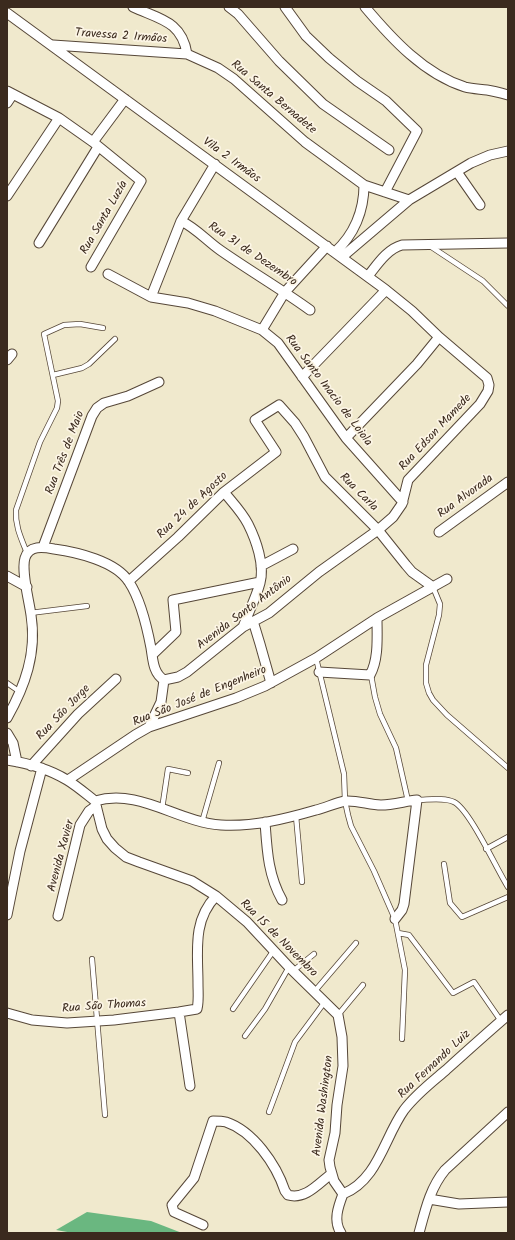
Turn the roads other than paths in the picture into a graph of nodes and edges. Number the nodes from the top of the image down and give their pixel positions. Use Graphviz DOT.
graph roads {
  1 [pos="229,7"];
  2 [pos="285,7"];
  3 [pos="365,7"];
  4 [pos="138,8"];
  5 [pos="7,12"];
  6 [pos="53,45"];
  7 [pos="187,54"];
  8 [pos="10,93"];
  9 [pos="508,95"];
  10 [pos="125,99"];
  11 [pos="7,103"];
  12 [pos="59,118"];
  13 [pos="96,144"];
  14 [pos="388,150"];
  15 [pos="508,151"];
  16 [pos="215,164"];
  17 [pos="456,172"];
  18 [pos="364,185"];
  19 [pos="385,192"];
  20 [pos="7,196"];
  21 [pos="409,200"];
  22 [pos="480,205"];
  23 [pos="181,221"];
  24 [pos="39,243"];
  25 [pos="508,243"];
  26 [pos="427,244"];
  27 [pos="327,246"];
  28 [pos="338,255"];
  29 [pos="91,267"];
  30 [pos="108,274"];
  31 [pos="368,276"];
  32 [pos="386,290"];
  33 [pos="285,292"];
  34 [pos="151,297"];
  35 [pos="508,306"];
  36 [pos="310,310"];
  37 [pos="103,328"];
  38 [pos="262,330"];
  39 [pos="438,335"];
  40 [pos="115,339"];
  41 [pos="53,375"];
  42 [pos="302,377"];
  43 [pos="159,382"];
  44 [pos="488,391"];
  45 [pos="279,405"];
  46 [pos="346,438"];
  47 [pos="508,482"];
  48 [pos="224,492"];
  49 [pos="403,502"];
  50 [pos="378,530"];
  51 [pos="439,532"];
  52 [pos="43,547"];
  53 [pos="293,549"];
  54 [pos="27,553"];
  55 [pos="261,566"];
  56 [pos="7,576"];
  57 [pos="447,579"];
  58 [pos="129,581"];
  59 [pos="260,582"];
  60 [pos="433,587"];
  61 [pos="26,588"];
  62 [pos="87,606"];
  63 [pos="30,613"];
  64 [pos="377,618"];
  65 [pos="253,622"];
  66 [pos="243,627"];
  67 [pos="152,654"];
  68 [pos="316,658"];
  69 [pos="319,672"];
  70 [pos="371,674"];
  71 [pos="116,679"];
  72 [pos="164,680"];
  73 [pos="7,683"];
  74 [pos="271,683"];
  75 [pos="20,692"];
  76 [pos="7,718"];
  77 [pos="150,727"];
  78 [pos="7,733"];
  79 [pos="7,760"];
  80 [pos="17,762"];
  81 [pos="218,763"];
  82 [pos="31,766"];
  83 [pos="42,768"];
  84 [pos="508,768"];
  85 [pos="188,773"];
  86 [pos="68,780"];
  87 [pos="413,800"];
  88 [pos="345,801"];
  89 [pos="95,804"];
  90 [pos="162,809"];
  91 [pos="296,816"];
  92 [pos="202,822"];
  93 [pos="265,822"];
  94 [pos="508,837"];
  95 [pos="486,849"];
  96 [pos="444,864"];
  97 [pos="302,882"];
  98 [pos="508,887"];
  99 [pos="216,896"];
  100 [pos="508,897"];
  101 [pos="282,900"];
  102 [pos="7,915"];
  103 [pos="58,916"];
  104 [pos="395,919"];
  105 [pos="398,933"];
  106 [pos="356,943"];
  107 [pos="274,950"];
  108 [pos="314,954"];
  109 [pos="92,958"];
  110 [pos="291,970"];
  111 [pos="363,985"];
  112 [pos="314,992"];
  113 [pos="324,1003"];
  114 [pos="234,1009"];
  115 [pos="179,1012"];
  116 [pos="7,1013"];
  117 [pos="338,1015"];
  118 [pos="504,1018"];
  119 [pos="96,1021"];
  120 [pos="245,1036"];
  121 [pos="402,1039"];
  122 [pos="190,1086"];
  123 [pos="269,1112"];
  124 [pos="105,1115"];
  125 [pos="507,1115"];
  126 [pos="331,1174"];
  127 [pos="343,1194"];
  128 [pos="429,1199"];
  129 [pos="508,1202"];
  130 [pos="203,1225"];
  131 [pos="341,1233"];
  132 [pos="419,1233"];
  1 -- 14 [label="street"];
  2 -- 19 [label="street"];
  3 -- 9 [label="street"];
  4 -- 7 [label="street"];
  5 -- 6 [label="street, Vila 2 Irmãos"];
  6 -- 7 [label="street, Travessa 2 Irmãos"];
  6 -- 10 [label="street, Vila 2 Irmãos"];
  7 -- 18 [label="street, Rua Santa Bernadete"];
  8 -- 11 [label="street"];
  8 -- 12 [label="street"];
  10 -- 13 [label="street"];
  10 -- 16 [label="street, Vila 2 Irmãos"];
  12 -- 13 [label="street"];
  12 -- 20 [label="street"];
  13 -- 24 [label="street"];
  13 -- 29 [label="street, Rua Santa Luzía"];
  15 -- 17 [label="street"];
  16 -- 23 [label="street"];
  16 -- 27 [label="street, Vila 2 Irmãos"];
  17 -- 21 [label="street"];
  17 -- 22 [label="street"];
  18 -- 19 [label="street, Rua Santa Bernadete"];
  18 -- 28 [label="street"];
  19 -- 21 [label="street, Rua Santa Bernadete"];
  21 -- 28 [label="street"];
  23 -- 33 [label="street, Rua 31 de Dezembro"];
  23 -- 34 [label="street"];
  25 -- 26 [label="street"];
  26 -- 31 [label="street"];
  26 -- 35 [label="lane"];
  27 -- 28 [label="street, Vila 2 Irmãos"];
  27 -- 33 [label="street"];
  28 -- 31 [label="street, Vila 2 Irmãos"];
  30 -- 34 [label="street, Rua Santo Inacio de Loiola"];
  31 -- 32 [label="street, Vila 2 Irmãos"];
  32 -- 39 [label="street, Vila 2 Irmãos"];
  32 -- 42 [label="street"];
  33 -- 36 [label="street, Rua 31 de Dezembro"];
  33 -- 38 [label="street"];
  34 -- 38 [label="street, Rua Santo Inacio de Loiola"];
  37 -- 41 [label="lane"];
  38 -- 42 [label="street, Rua Santo Inacio de Loiola"];
  39 -- 44 [label="street, Vila 2 Irmãos"];
  39 -- 46 [label="street"];
  40 -- 41 [label="lane"];
  41 -- 54 [label="lane"];
  42 -- 46 [label="street, Rua Santo Inacio de Loiola"];
  43 -- 52 [label="street, Rua Três de Maio"];
  44 -- 49 [label="street, Rua Edson Mamede"];
  45 -- 48 [label="street, Rua 24 de Agosto"];
  45 -- 50 [label="street, Rua Carla"];
  46 -- 49 [label="street, Rua Santo Inacio de Loiola"];
  47 -- 51 [label="street, Rua Alvorada"];
  48 -- 55 [label="street"];
  48 -- 58 [label="street, Rua 24 de Agosto"];
  49 -- 50 [label="street, Rua Edson Mamede"];
  50 -- 60 [label="street, Rua Carla"];
  50 -- 65 [label="street, Avenida Santo Antônio"];
  52 -- 54 [label="street"];
  52 -- 58 [label="street"];
  53 -- 55 [label="street"];
  54 -- 61 [label="street"];
  55 -- 59 [label="street"];
  56 -- 61 [label="street"];
  57 -- 60 [label="street, Rua São José de Engenheiro"];
  58 -- 67 [label="street"];
  59 -- 66 [label="street"];
  59 -- 67 [label="street"];
  60 -- 64 [label="street, Rua São José de Engenheiro"];
  60 -- 84 [label="lane"];
  61 -- 63 [label="street"];
  62 -- 63 [label="lane"];
  63 -- 75 [label="street"];
  64 -- 68 [label="street, Rua São José de Engenheiro"];
  64 -- 70 [label="street"];
  65 -- 66 [label="street, Avenida Santo Antônio"];
  65 -- 74 [label="street"];
  66 -- 72 [label="street, Avenida Santo Antônio"];
  67 -- 72 [label="street"];
  68 -- 69 [label="lane"];
  68 -- 74 [label="street, Rua São José de Engenheiro"];
  69 -- 70 [label="street"];
  69 -- 88 [label="lane"];
  70 -- 87 [label="lane"];
  71 -- 82 [label="street, Rua São Jorge"];
  72 -- 77 [label="street"];
  73 -- 75 [label="lane"];
  74 -- 77 [label="street, Rua São José de Engenheiro"];
  75 -- 76 [label="street"];
  77 -- 86 [label="street, Rua São José de Engenheiro"];
  78 -- 80 [label="street"];
  79 -- 80 [label="street"];
  80 -- 82 [label="street"];
  81 -- 92 [label="lane"];
  82 -- 83 [label="street"];
  83 -- 86 [label="street"];
  83 -- 102 [label="street"];
  85 -- 90 [label="lane"];
  86 -- 89 [label="street"];
  87 -- 88 [label="street"];
  87 -- 95 [label="lane"];
  87 -- 104 [label="street"];
  88 -- 91 [label="street"];
  88 -- 104 [label="lane"];
  89 -- 90 [label="street"];
  89 -- 99 [label="street, Rua 15 de Novembro"];
  89 -- 103 [label="street, Avenida Xavier"];
  90 -- 92 [label="street"];
  91 -- 93 [label="street"];
  91 -- 97 [label="lane"];
  92 -- 93 [label="street"];
  93 -- 101 [label="street"];
  94 -- 95 [label="lane"];
  95 -- 98 [label="lane"];
  96 -- 100 [label="lane"];
  99 -- 107 [label="street, Rua 15 de Novembro"];
  99 -- 115 [label="street, Rua São Thomas"];
  104 -- 105 [label="lane"];
  105 -- 118 [label="lane"];
  105 -- 121 [label="lane"];
  106 -- 112 [label="lane"];
  107 -- 110 [label="street, Rua 15 de Novembro"];
  107 -- 114 [label="lane"];
  108 -- 110 [label="lane"];
  109 -- 119 [label="lane"];
  110 -- 112 [label="street, Rua 15 de Novembro"];
  110 -- 120 [label="lane"];
  111 -- 117 [label="lane"];
  112 -- 113 [label="street, Rua 15 de Novembro"];
  113 -- 117 [label="street, Rua 15 de Novembro"];
  113 -- 123 [label="lane"];
  115 -- 119 [label="street, Rua São Thomas"];
  115 -- 122 [label="street"];
  116 -- 119 [label="street, Rua São Thomas"];
  117 -- 126 [label="street, Avenida Washington"];
  118 -- 127 [label="street, Rua Fernando Luiz"];
  119 -- 124 [label="lane"];
  125 -- 128 [label="street"];
  126 -- 127 [label="street, Avenida Washington"];
  126 -- 130 [label="street"];
  127 -- 131 [label="street"];
  128 -- 129 [label="street"];
  128 -- 132 [label="street"];
}
